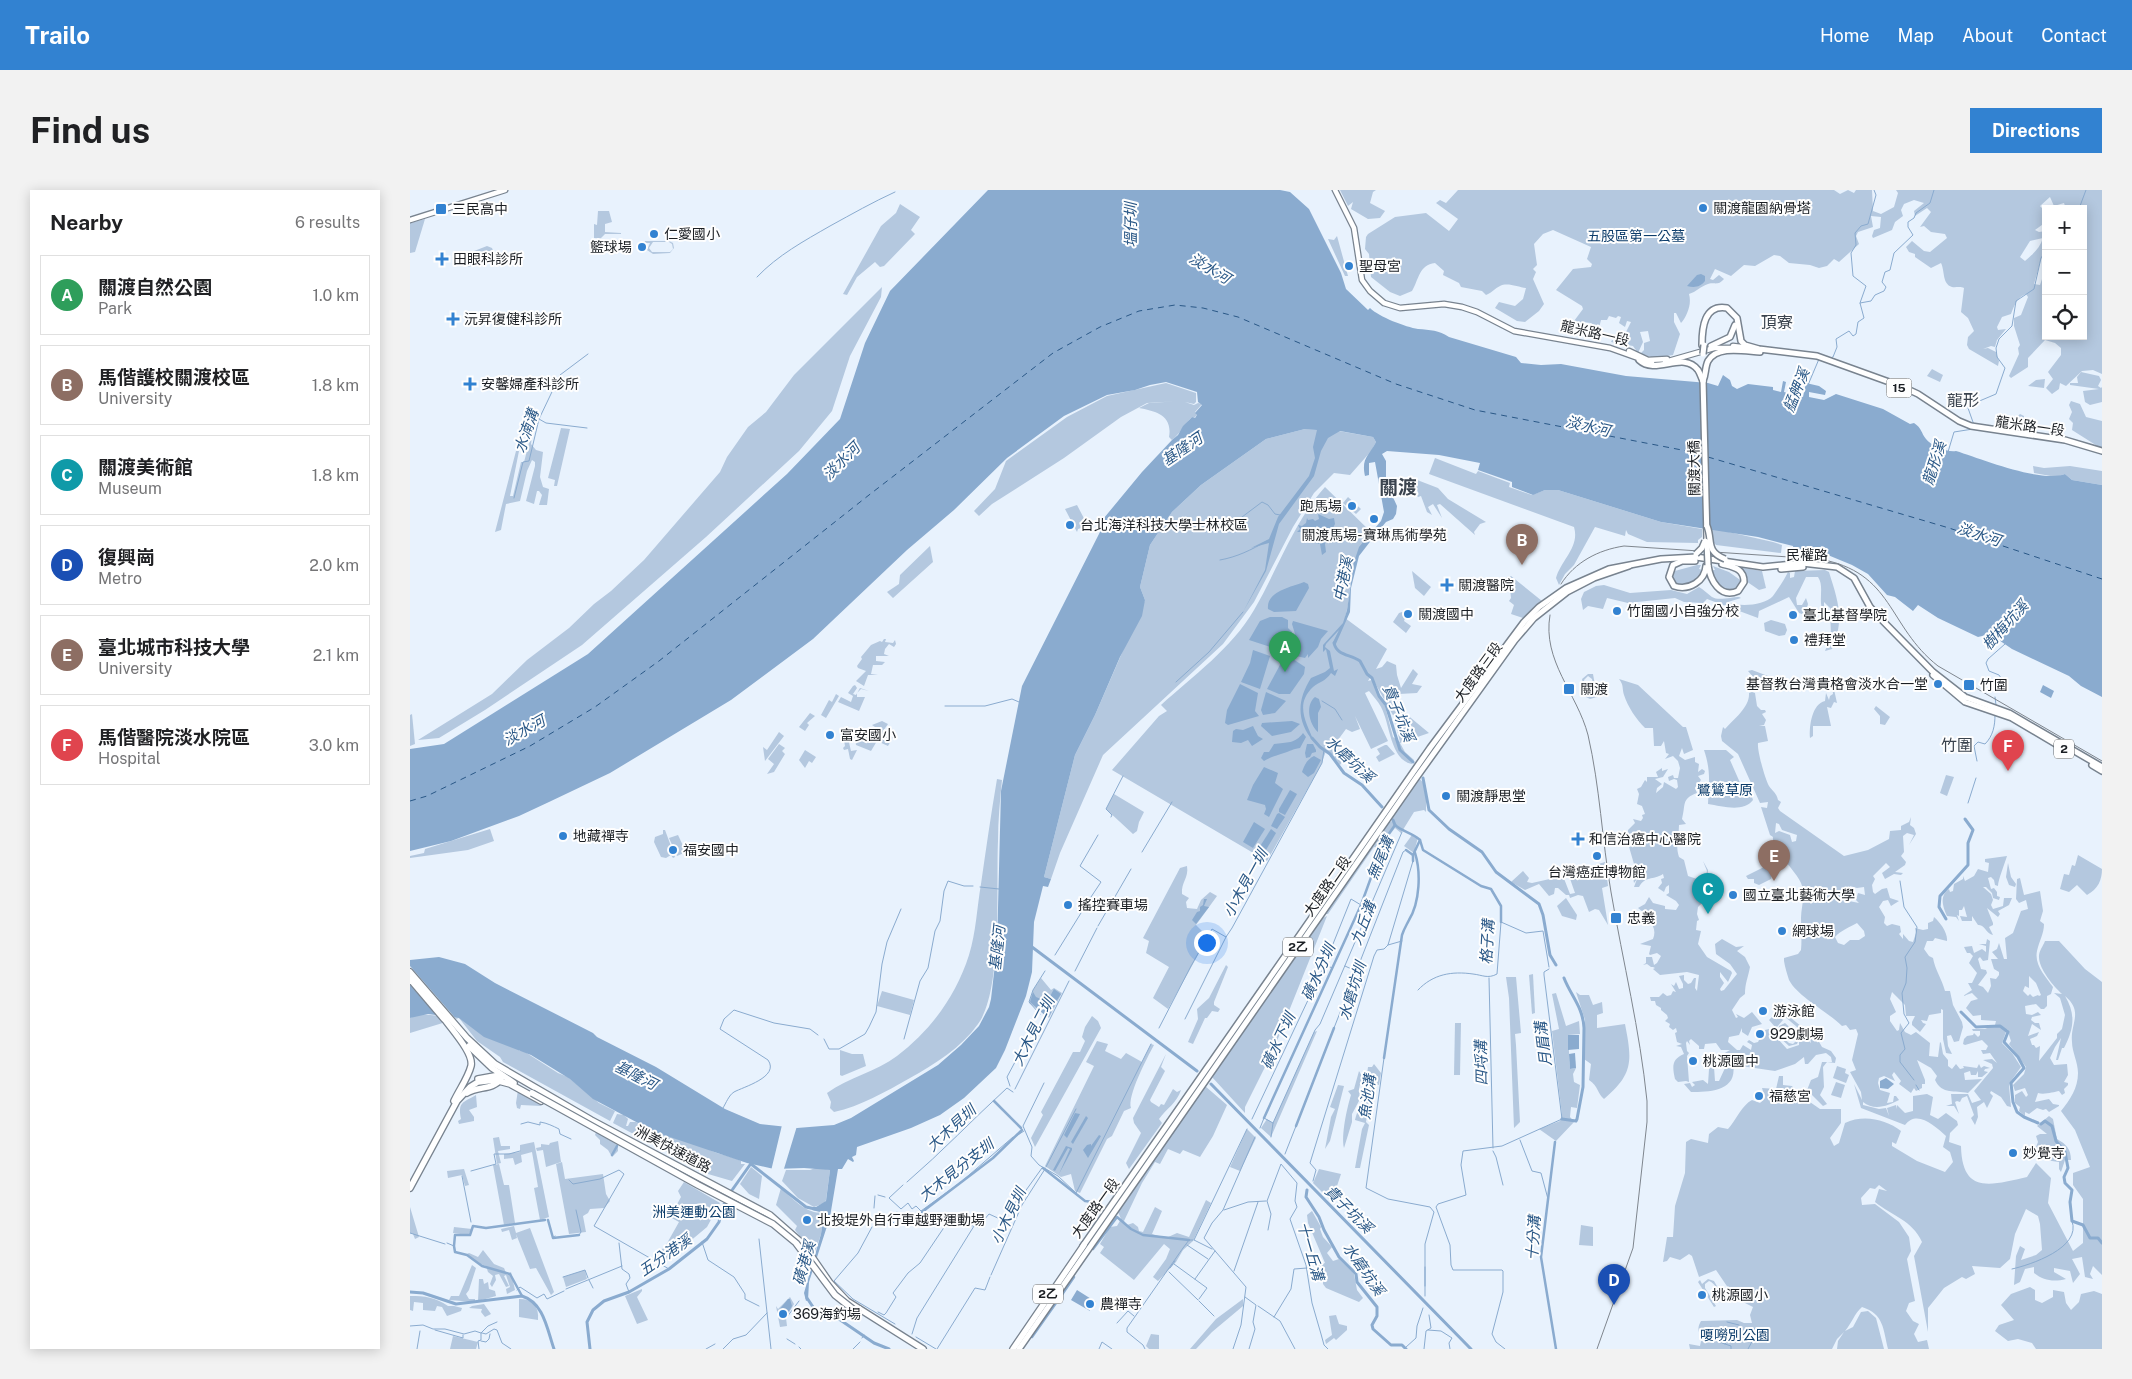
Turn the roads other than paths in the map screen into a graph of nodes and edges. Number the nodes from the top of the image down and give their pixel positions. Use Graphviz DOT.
graph roads {
  1 [pos="496,190"];
  2 [pos="505,190"];
  3 [pos="1336,190"];
  4 [pos="410,218"];
  5 [pos="1397,307"];
  6 [pos="1703,345"];
  7 [pos="1711,346"];
  8 [pos="1755,350"];
  9 [pos="1819,358"];
  10 [pos="1639,360"];
  11 [pos="1703,381"];
  12 [pos="1972,427"];
  13 [pos="2102,452"];
  14 [pos="1707,526"];
  15 [pos="1707,539"];
  16 [pos="1671,559"];
  17 [pos="1695,561"];
  18 [pos="1707,561"];
  19 [pos="1722,564"];
  20 [pos="1625,565"];
  21 [pos="1777,566"];
  22 [pos="1567,590"];
  23 [pos="1996,710"];
  24 [pos="2102,767"];
  25 [pos="2102,771"];
  26 [pos="1416,773"];
  27 [pos="410,970"];
  28 [pos="412,978"];
  29 [pos="440,1006"];
  30 [pos="442,1017"];
  31 [pos="1201,1082"];
  32 [pos="454,1105"];
  33 [pos="590,1122"];
  34 [pos="620,1135"];
  35 [pos="610,1136"];
  36 [pos="641,1150"];
  37 [pos="410,1184"];
  38 [pos="410,1188"];
  39 [pos="763,1222"];
  40 [pos="1086,1246"];
  41 [pos="865,1313"];
  42 [pos="917,1349"];
  43 [pos="923,1349"];
  44 [pos="928,1349"];
  45 [pos="1015,1349"];
  1 -- 4 [label="main road"];
  2 -- 4 [label="main road"];
  3 -- 5 [label="main road"];
  5 -- 7 [label="main road, 龍米路一段"];
  5 -- 10 [label="main road, 龍米路一段"];
  6 -- 7 [label="main road"];
  6 -- 8 [label="main road"];
  6 -- 11 [label="main road, 關渡大橋 / 15, bridge"];
  7 -- 8 [label="main road, 龍米路一段"];
  8 -- 9 [label="main road, 龍米路一段 / 15"];
  8 -- 10 [label="main road, 龍米路一段"];
  8 -- 11 [label="main road, 關渡大橋 / 15"];
  9 -- 12 [label="main road, 龍米路一段 / 15"];
  9 -- 12 [label="main road, 龍米路一段 / 15"];
  10 -- 11 [label="main road"];
  11 -- 14 [label="main road, 關渡大橋 / 15"];
  12 -- 13 [label="main road, 龍米路一段 / 15"];
  14 -- 15 [label="main road, 關渡大橋 / 15, bridge"];
  14 -- 21 [label="main road, bridge"];
  15 -- 18 [label="main road, 關渡大橋 / 15, bridge"];
  15 -- 20 [label="main road, bridge"];
  16 -- 17 [label="main road, 民權路 / 2乙"];
  16 -- 18 [label="main road, 民權路 / 2乙"];
  16 -- 20 [label="main road, 民權路 / 2乙"];
  17 -- 18 [label="main road, 民權路 / 2乙"];
  17 -- 18 [label="main road"];
  18 -- 19 [label="main road, 民權路 / 2"];
  18 -- 19 [label="main road, 關渡大橋 / 15"];
  18 -- 21 [label="main road, 民權路 / 2"];
  19 -- 23 [label="main road, 民權路 / 2"];
  20 -- 22 [label="main road, 民權路 / 2乙"];
  21 -- 23 [label="main road, 民權路 / 2"];
  22 -- 26 [label="main road, 大度路三段 / 2乙"];
  23 -- 24 [label="main road, 民權路 / 2"];
  23 -- 25 [label="main road, 民權路 / 2"];
  26 -- 31 [label="main road, 大度路二段 / 2乙"];
  26 -- 31 [label="main road, 大度路二段 / 2乙"];
  27 -- 28 [label="highway, 洲美快速道路"];
  28 -- 29 [label="highway, 洲美快速道路"];
  28 -- 30 [label="highway, 洲美快速道路"];
  29 -- 32 [label="highway"];
  29 -- 33 [label="highway, 洲美快速道路"];
  30 -- 32 [label="highway"];
  30 -- 33 [label="highway, 洲美快速道路, bridge"];
  31 -- 40 [label="main road, 大度路一段 / 2乙"];
  32 -- 33 [label="highway, bridge"];
  32 -- 37 [label="highway"];
  32 -- 38 [label="highway"];
  33 -- 34 [label="highway, 洲美快速道路"];
  33 -- 35 [label="highway, 洲美快速道路, bridge"];
  34 -- 36 [label="highway"];
  34 -- 41 [label="highway, 洲美快速道路, bridge"];
  35 -- 36 [label="highway, bridge"];
  35 -- 42 [label="highway, 洲美快速道路, bridge"];
  36 -- 39 [label="highway, bridge"];
  40 -- 45 [label="highway"];
  40 -- 45 [label="main road, 大度路一段 / 2乙"];
  41 -- 43 [label="highway, 洲美快速道路"];
  41 -- 44 [label="highway"];
}
